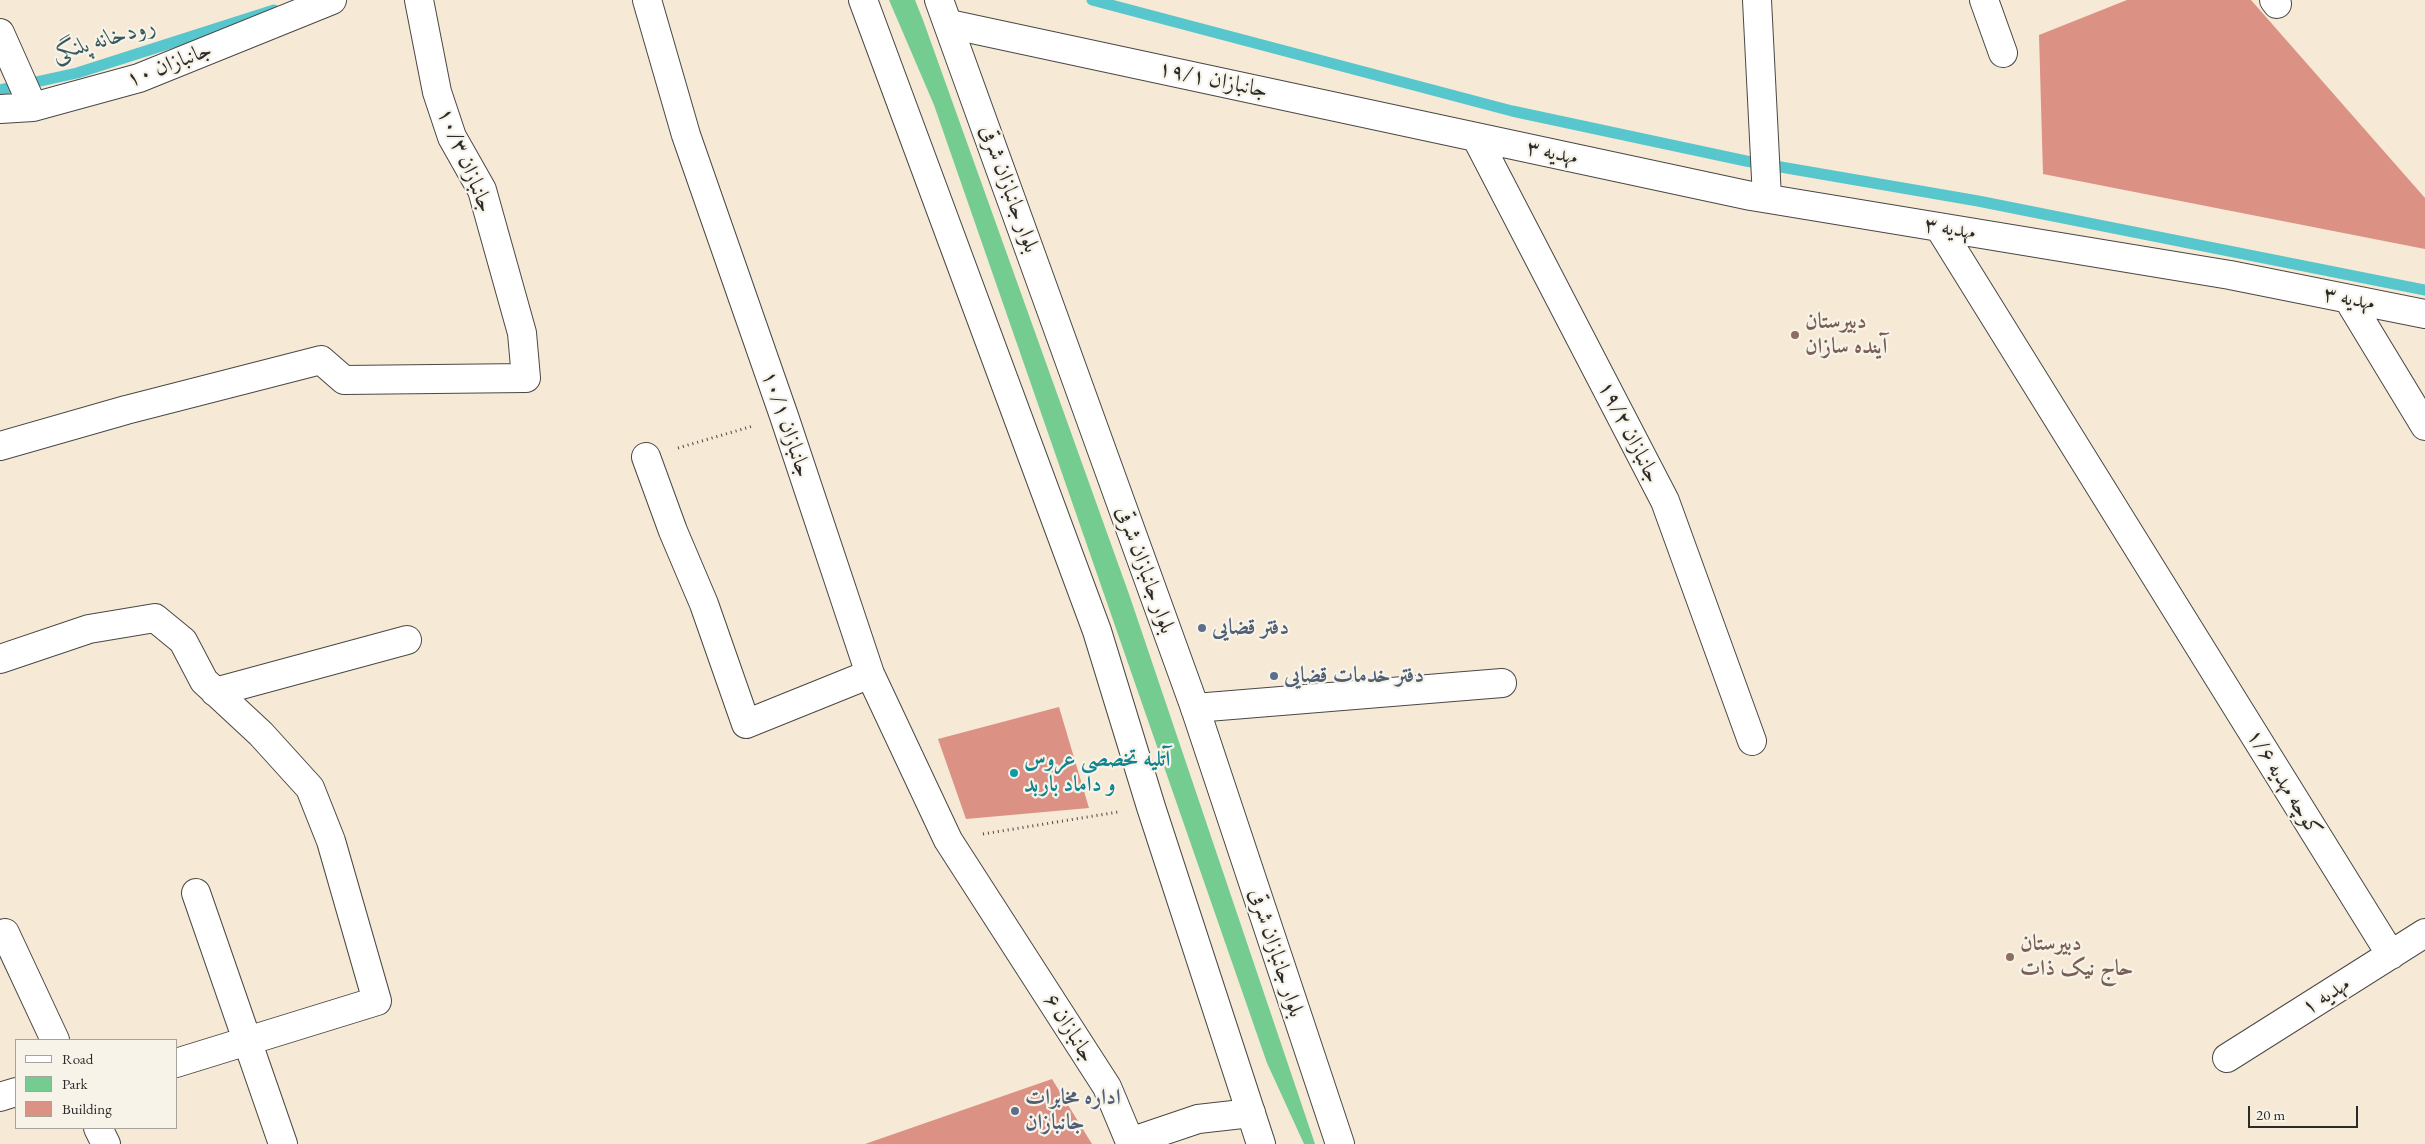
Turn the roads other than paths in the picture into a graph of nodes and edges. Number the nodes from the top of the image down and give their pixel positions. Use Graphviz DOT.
graph roads {
  1 [pos="332,0"];
  2 [pos="419,0"];
  3 [pos="647,0"];
  4 [pos="863,0"];
  5 [pos="1757,0"];
  6 [pos="1984,0"];
  7 [pos="944,12"];
  8 [pos="0,33"];
  9 [pos="2003,53"];
  10 [pos="34,108"];
  11 [pos="0,109"];
  12 [pos="1476,137"];
  13 [pos="1767,198"];
  14 [pos="1939,227"];
  15 [pos="2348,299"];
  16 [pos="2425,314"];
  17 [pos="2425,426"];
  18 [pos="0,446"];
  19 [pos="646,457"];
  20 [pos="407,640"];
  21 [pos="0,659"];
  22 [pos="870,674"];
  23 [pos="1502,683"];
  24 [pos="215,692"];
  25 [pos="1195,708"];
  26 [pos="1752,741"];
  27 [pos="948,840"];
  28 [pos="196,893"];
  29 [pos="5,933"];
  30 [pos="2425,933"];
  31 [pos="2391,954"];
  32 [pos="55,1039"];
  33 [pos="246,1040"];
  34 [pos="2227,1058"];
  35 [pos="178,1062"];
  36 [pos="15,1092"];
  37 [pos="0,1098"];
  38 [pos="1251,1113"];
  39 [pos="98,1129"];
  40 [pos="106,1144"];
  41 [pos="283,1144"];
  42 [pos="1260,1144"];
  43 [pos="1340,1144"];
  1 -- 10 [label="street, جانبازان ۱۰"];
  2 -- 18 [label="street, جانبازان ۱۰/۳"];
  3 -- 22 [label="street, جانبازان ۱۰/۱"];
  4 -- 38 [label="street"];
  5 -- 13 [label="street"];
  6 -- 9 [label="street"];
  7 -- 12 [label="street, جانبازان ۱۹/۱"];
  7 -- 25 [label="street, بلوار جانبازان شرقی"];
  8 -- 10 [label="street"];
  10 -- 11 [label="street, جانبازان ۱۰"];
  12 -- 13 [label="street, مهدیه ۳"];
  12 -- 26 [label="street, جانبازان ۱۹/۲"];
  13 -- 14 [label="street, مهدیه ۳"];
  14 -- 15 [label="street, مهدیه ۳"];
  14 -- 31 [label="street, کوچه مهدیه ۱/۶"];
  15 -- 16 [label="street, مهدیه ۳"];
  15 -- 17 [label="street"];
  19 -- 22 [label="street"];
  20 -- 24 [label="street"];
  21 -- 24 [label="street"];
  22 -- 27 [label="street, جانبازان ۱۰/۱"];
  23 -- 25 [label="street"];
  24 -- 33 [label="street"];
  25 -- 43 [label="street, بلوار جانبازان شرقی"];
  27 -- 38 [label="street, جانبازان ۶"];
  28 -- 33 [label="street"];
  29 -- 32 [label="street"];
  30 -- 31 [label="street, مهدیه ۱"];
  31 -- 34 [label="street, مهدیه ۱"];
  33 -- 35 [label="street"];
  33 -- 41 [label="street"];
  36 -- 37 [label="street"];
  38 -- 42 [label="street"];
  39 -- 40 [label="street"];
}
